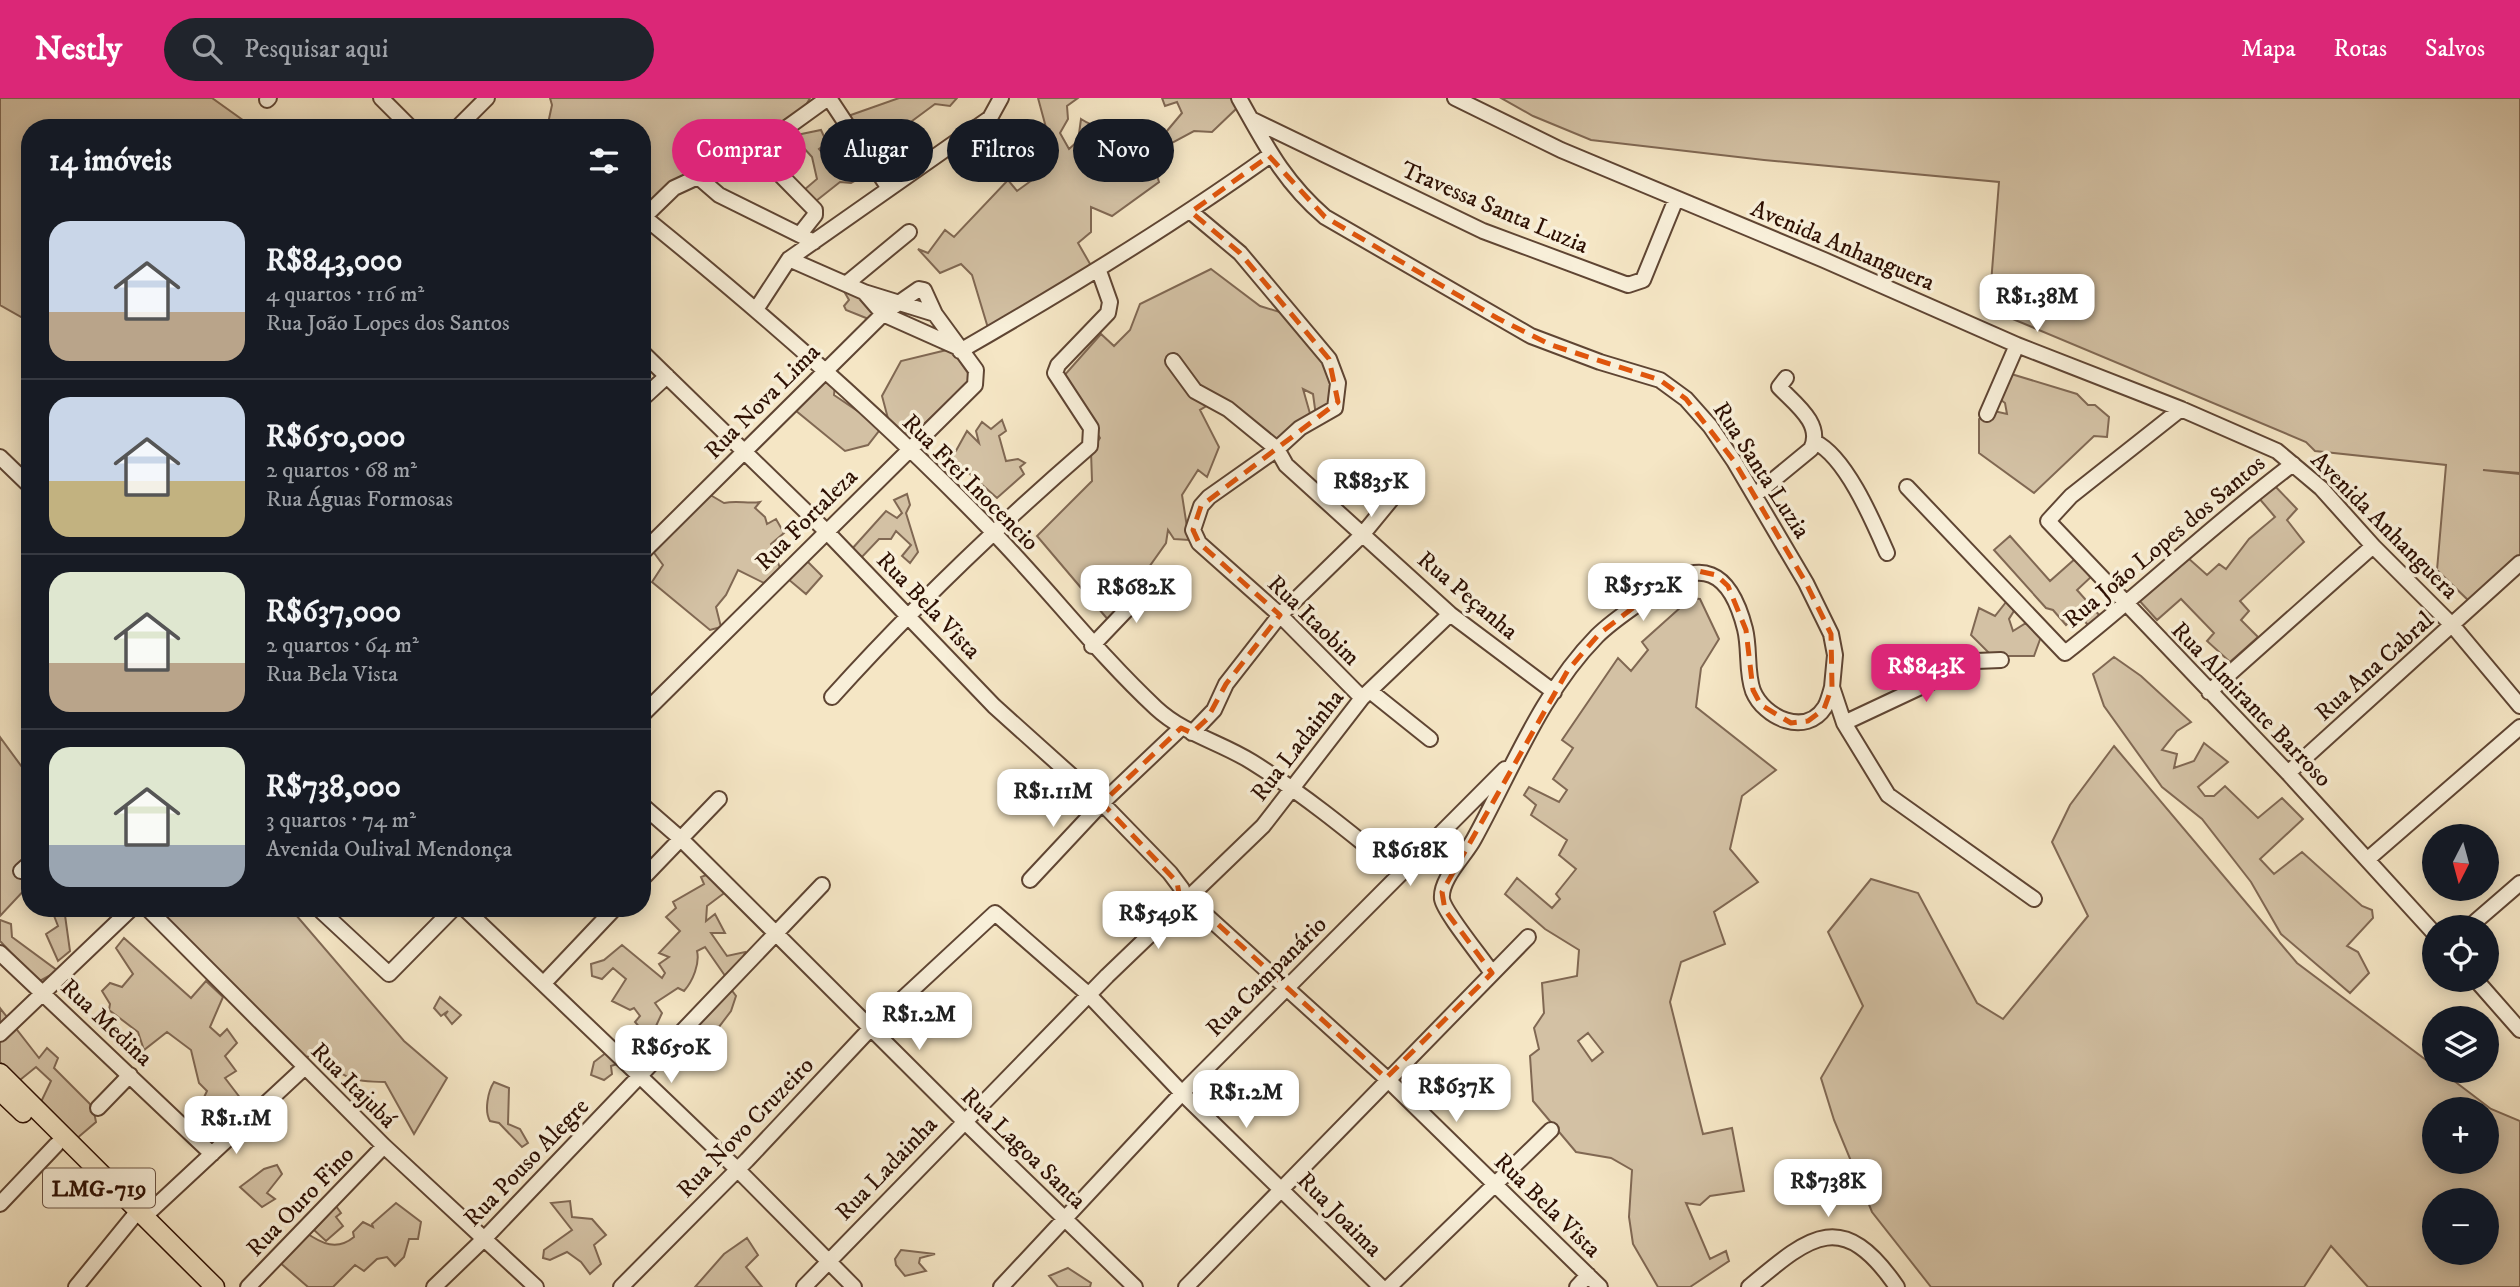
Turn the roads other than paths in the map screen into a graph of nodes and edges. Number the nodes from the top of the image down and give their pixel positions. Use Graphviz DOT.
graph roads {
  1 [pos="381,98"];
  2 [pos="487,98"];
  3 [pos="829,98"];
  4 [pos="1000,98"];
  5 [pos="1239,98"];
  6 [pos="1455,98"];
  7 [pos="402,119"];
  8 [pos="466,119"];
  9 [pos="799,119"];
  10 [pos="1253,120"];
  11 [pos="1269,156"];
  12 [pos="686,182"];
  13 [pos="704,182"];
  14 [pos="787,182"];
  15 [pos="888,187"];
  16 [pos="1676,199"];
  17 [pos="651,210"];
  18 [pos="1191,212"];
  19 [pos="651,224"];
  20 [pos="909,232"];
  21 [pos="800,234"];
  22 [pos="814,242"];
  23 [pos="789,259"];
  24 [pos="1099,271"];
  25 [pos="846,284"];
  26 [pos="921,289"];
  27 [pos="864,292"];
  28 [pos="900,302"];
  29 [pos="757,308"];
  30 [pos="883,314"];
  31 [pos="935,314"];
  32 [pos="2017,345"];
  33 [pos="959,349"];
  34 [pos="651,361"];
  35 [pos="1173,361"];
  36 [pos="824,370"];
  37 [pos="667,376"];
  38 [pos="1786,378"];
  39 [pos="651,391"];
  40 [pos="2181,409"];
  41 [pos="1987,414"];
  42 [pos="1815,442"];
  43 [pos="908,447"];
  44 [pos="1277,449"];
  45 [pos="744,453"];
  46 [pos="0,457"];
  47 [pos="2293,464"];
  48 [pos="21,473"];
  49 [pos="1404,484"];
  50 [pos="1907,487"];
  51 [pos="1755,495"];
  52 [pos="826,531"];
  53 [pos="992,531"];
  54 [pos="1362,535"];
  55 [pos="651,544"];
  56 [pos="2373,546"];
  57 [pos="1887,553"];
  58 [pos="2520,563"];
  59 [pos="1154,581"];
  60 [pos="2127,605"];
  61 [pos="907,614"];
  62 [pos="1450,614"];
  63 [pos="1280,615"];
  64 [pos="2453,626"];
  65 [pos="1093,646"];
  66 [pos="2001,660"];
  67 [pos="1832,687"];
  68 [pos="1554,692"];
  69 [pos="2208,692"];
  70 [pos="1366,695"];
  71 [pos="832,697"];
  72 [pos="651,706"];
  73 [pos="2520,706"];
  74 [pos="1844,723"];
  75 [pos="2520,727"];
  76 [pos="1186,730"];
  77 [pos="1430,739"];
  78 [pos="1511,763"];
  79 [pos="2288,773"];
  80 [pos="1291,788"];
  81 [pos="719,799"];
  82 [pos="1102,803"];
  83 [pos="651,813"];
  84 [pos="681,839"];
  85 [pos="2368,859"];
  86 [pos="651,870"];
  87 [pos="1400,873"];
  88 [pos="1030,880"];
  89 [pos="2520,883"];
  90 [pos="822,886"];
  91 [pos="1184,898"];
  92 [pos="2034,899"];
  93 [pos="995,912"];
  94 [pos="2483,915"];
  95 [pos="123,917"];
  96 [pos="156,917"];
  97 [pos="328,917"];
  98 [pos="445,917"];
  99 [pos="474,917"];
  100 [pos="606,917"];
  101 [pos="2422,920"];
  102 [pos="777,936"];
  103 [pos="1528,937"];
  104 [pos="0,953"];
  105 [pos="1492,973"];
  106 [pos="544,983"];
  107 [pos="1286,989"];
  108 [pos="2487,992"];
  109 [pos="43,993"];
  110 [pos="1089,995"];
  111 [pos="870,1028"];
  112 [pos="2520,1030"];
  113 [pos="0,1034"];
  114 [pos="304,1068"];
  115 [pos="0,1073"];
  116 [pos="130,1075"];
  117 [pos="638,1078"];
  118 [pos="1386,1078"];
  119 [pos="0,1091"];
  120 [pos="1182,1093"];
  121 [pos="98,1108"];
  122 [pos="964,1121"];
  123 [pos="1551,1130"];
  124 [pos="57,1145"];
  125 [pos="384,1146"];
  126 [pos="212,1154"];
  127 [pos="738,1170"];
  128 [pos="1492,1184"];
  129 [pos="1282,1188"];
  130 [pos="0,1204"];
  131 [pos="137,1216"];
  132 [pos="1064,1218"];
  133 [pos="485,1238"];
  134 [pos="829,1261"];
  135 [pos="1588,1275"];
  136 [pos="76,1287"];
  137 [pos="198,1287"];
  138 [pos="215,1287"];
  139 [pos="248,1287"];
  140 [pos="434,1287"];
  141 [pos="536,1287"];
  142 [pos="621,1287"];
  143 [pos="804,1287"];
  144 [pos="854,1287"];
  145 [pos="1001,1287"];
  146 [pos="1135,1287"];
  147 [pos="1186,1287"];
  148 [pos="1381,1287"];
  149 [pos="1389,1287"];
  150 [pos="1577,1287"];
  151 [pos="1600,1287"];
  152 [pos="1749,1287"];
  153 [pos="1897,1287"];
  1 -- 7 [label="street"];
  2 -- 8 [label="street"];
  3 -- 9 [label="street"];
  3 -- 15 [label="street"];
  4 -- 15 [label="street"];
  5 -- 10 [label="street, Rua Santa Luzia"];
  6 -- 16 [label="street, Avenida Anhanguera"];
  10 -- 11 [label="street, Rua Santa Luzia"];
  10 -- 16 [label="street, Travessa Santa Luzia"];
  11 -- 18 [label="street"];
  11 -- 51 [label="street, Rua Santa Luzia"];
  12 -- 17 [label="street"];
  13 -- 21 [label="street"];
  14 -- 21 [label="street"];
  15 -- 22 [label="street"];
  16 -- 32 [label="street, Avenida Anhanguera"];
  18 -- 24 [label="street"];
  18 -- 44 [label="street"];
  19 -- 29 [label="street, Rua Frei Inocencio"];
  20 -- 25 [label="street"];
  21 -- 22 [label="street"];
  22 -- 23 [label="street"];
  23 -- 25 [label="street"];
  23 -- 29 [label="street"];
  24 -- 33 [label="street"];
  24 -- 53 [label="street"];
  25 -- 27 [label="street"];
  26 -- 28 [label="street, Rua Nova Lima"];
  26 -- 31 [label="street, Rua Fortaleza"];
  27 -- 28 [label="street"];
  27 -- 30 [label="street"];
  28 -- 30 [label="street, Rua Nova Lima"];
  28 -- 31 [label="street"];
  29 -- 36 [label="street, Rua Frei Inocencio"];
  30 -- 33 [label="street"];
  30 -- 36 [label="street, Rua Nova Lima"];
  31 -- 33 [label="street, Rua Fortaleza"];
  32 -- 40 [label="street, Avenida Anhanguera"];
  32 -- 41 [label="street"];
  33 -- 43 [label="street, Rua Fortaleza"];
  34 -- 37 [label="street, Rua Bela Vista"];
  35 -- 44 [label="street, Rua Peçanha"];
  36 -- 43 [label="street, Rua Frei Inocencio"];
  36 -- 45 [label="street, Rua Nova Lima"];
  37 -- 39 [label="street"];
  37 -- 45 [label="street, Rua Bela Vista"];
  38 -- 42 [label="street"];
  40 -- 47 [label="street, Avenida Anhanguera"];
  40 -- 60 [label="street, Rua Almirante Barroso"];
  42 -- 51 [label="street"];
  42 -- 57 [label="street"];
  43 -- 52 [label="street, Rua Fortaleza"];
  43 -- 53 [label="street, Rua Frei Inocencio"];
  44 -- 54 [label="street, Rua Peçanha"];
  44 -- 63 [label="street, Rua Itaobim"];
  45 -- 52 [label="street, Rua Bela Vista"];
  45 -- 55 [label="street, Rua Nova Lima"];
  46 -- 48 [label="street"];
  47 -- 56 [label="street, Avenida Anhanguera"];
  47 -- 60 [label="street, Rua João Lopes dos Santos"];
  49 -- 54 [label="street"];
  50 -- 60 [label="street, Rua João Lopes dos Santos"];
  51 -- 67 [label="street, Rua Santa Luzia"];
  52 -- 61 [label="street, Rua Bela Vista"];
  52 -- 72 [label="street, Rua Fortaleza"];
  53 -- 61 [label="street"];
  53 -- 65 [label="street, Rua Frei Inocencio"];
  54 -- 62 [label="street, Rua Peçanha"];
  54 -- 63 [label="street"];
  56 -- 64 [label="street, Avenida Anhanguera"];
  56 -- 69 [label="street"];
  58 -- 64 [label="street, Rua Ana Cabral"];
  59 -- 65 [label="street"];
  60 -- 69 [label="street, Rua Almirante Barroso"];
  61 -- 71 [label="street"];
  61 -- 82 [label="street, Rua Bela Vista"];
  62 -- 68 [label="street, Rua Peçanha"];
  62 -- 70 [label="street, Rua Ladainha"];
  63 -- 70 [label="street, Rua Itaobim"];
  63 -- 76 [label="street"];
  64 -- 73 [label="street, Avenida Anhanguera"];
  64 -- 79 [label="street, Rua Ana Cabral"];
  65 -- 76 [label="street, Rua Frei Inocencio"];
  66 -- 74 [label="street"];
  67 -- 68 [label="street, Rua Campanário"];
  67 -- 74 [label="street, Rua Santa Luzia"];
  68 -- 78 [label="street, Rua Campanário"];
  69 -- 79 [label="street, Rua Almirante Barroso"];
  70 -- 77 [label="street, Rua Itaobim"];
  70 -- 80 [label="street, Rua Ladainha"];
  74 -- 92 [label="street, Rua Santa Luzia"];
  75 -- 85 [label="street"];
  76 -- 80 [label="street, Rua Frei Inocencio"];
  76 -- 82 [label="street"];
  78 -- 87 [label="street, Rua Campanário"];
  78 -- 105 [label="street, Rua Campanário"];
  79 -- 85 [label="street, Rua Almirante Barroso"];
  80 -- 87 [label="street, Rua Frei Inocencio"];
  80 -- 91 [label="street, Rua Ladainha"];
  81 -- 84 [label="street"];
  82 -- 88 [label="street"];
  82 -- 91 [label="street, Rua Bela Vista"];
  83 -- 84 [label="street, Rua Lagoa Santa"];
  84 -- 86 [label="street"];
  84 -- 102 [label="street, Rua Lagoa Santa"];
  85 -- 101 [label="street, Rua Almirante Barroso"];
  87 -- 107 [label="street, Rua Campanário"];
  89 -- 94 [label="street"];
  90 -- 102 [label="street, Rua Pouso Alegre"];
  91 -- 107 [label="street, Rua Bela Vista"];
  91 -- 110 [label="street, Rua Ladainha"];
  93 -- 110 [label="street, Rua Joaima"];
  93 -- 111 [label="street, Rua Novo Cruzeiro"];
  95 -- 109 [label="street"];
  96 -- 114 [label="street, Rua Itajubá"];
  97 -- 98 [label="street"];
  99 -- 106 [label="street"];
  100 -- 106 [label="street"];
  102 -- 111 [label="street, Rua Lagoa Santa"];
  102 -- 117 [label="street, Rua Pouso Alegre"];
  103 -- 105 [label="street"];
  104 -- 109 [label="street, Rua Medina"];
  105 -- 118 [label="street"];
  106 -- 117 [label="street"];
  107 -- 118 [label="street, Rua Bela Vista"];
  107 -- 120 [label="street, Rua Campanário"];
  108 -- 112 [label="street"];
  109 -- 113 [label="street"];
  109 -- 116 [label="street, Rua Medina"];
  110 -- 120 [label="street, Rua Joaima"];
  110 -- 122 [label="street, Rua Ladainha"];
  111 -- 122 [label="street, Rua Lagoa Santa"];
  111 -- 127 [label="street, Rua Novo Cruzeiro"];
  114 -- 125 [label="street, Rua Itajubá"];
  114 -- 126 [label="street"];
  115 -- 131 [label="main road, LMG-719"];
  116 -- 121 [label="street"];
  116 -- 126 [label="street, Rua Medina"];
  117 -- 127 [label="street"];
  117 -- 133 [label="street, Rua Pouso Alegre"];
  118 -- 128 [label="street, Rua Bela Vista"];
  118 -- 129 [label="street"];
  119 -- 124 [label="main road, LMG-719"];
  120 -- 129 [label="street, Rua Joaima"];
  120 -- 132 [label="street, Rua Campanário"];
  122 -- 132 [label="street, Rua Lagoa Santa"];
  122 -- 134 [label="street, Rua Ladainha"];
  123 -- 128 [label="street"];
  124 -- 130 [label="street"];
  124 -- 131 [label="main road, LMG-719"];
  125 -- 133 [label="street, Rua Itajubá"];
  125 -- 139 [label="street, Rua Ouro Fino"];
  126 -- 131 [label="street"];
  127 -- 134 [label="street"];
  127 -- 142 [label="street, Rua Novo Cruzeiro"];
  128 -- 135 [label="street, Rua Bela Vista"];
  128 -- 149 [label="street"];
  129 -- 147 [label="street"];
  129 -- 148 [label="street, Rua Joaima"];
  131 -- 136 [label="street"];
  131 -- 137 [label="main road, LMG-719"];
  131 -- 138 [label="main road, LMG-719"];
  132 -- 145 [label="street, Rua Campanário"];
  132 -- 146 [label="street, Rua Lagoa Santa"];
  133 -- 140 [label="street, Rua Pouso Alegre"];
  133 -- 141 [label="street, Rua Itajubá"];
  134 -- 143 [label="street, Rua Ladainha"];
  134 -- 144 [label="street"];
  135 -- 150 [label="street"];
  135 -- 151 [label="street, Rua Bela Vista"];
  152 -- 153 [label="street"];
}
